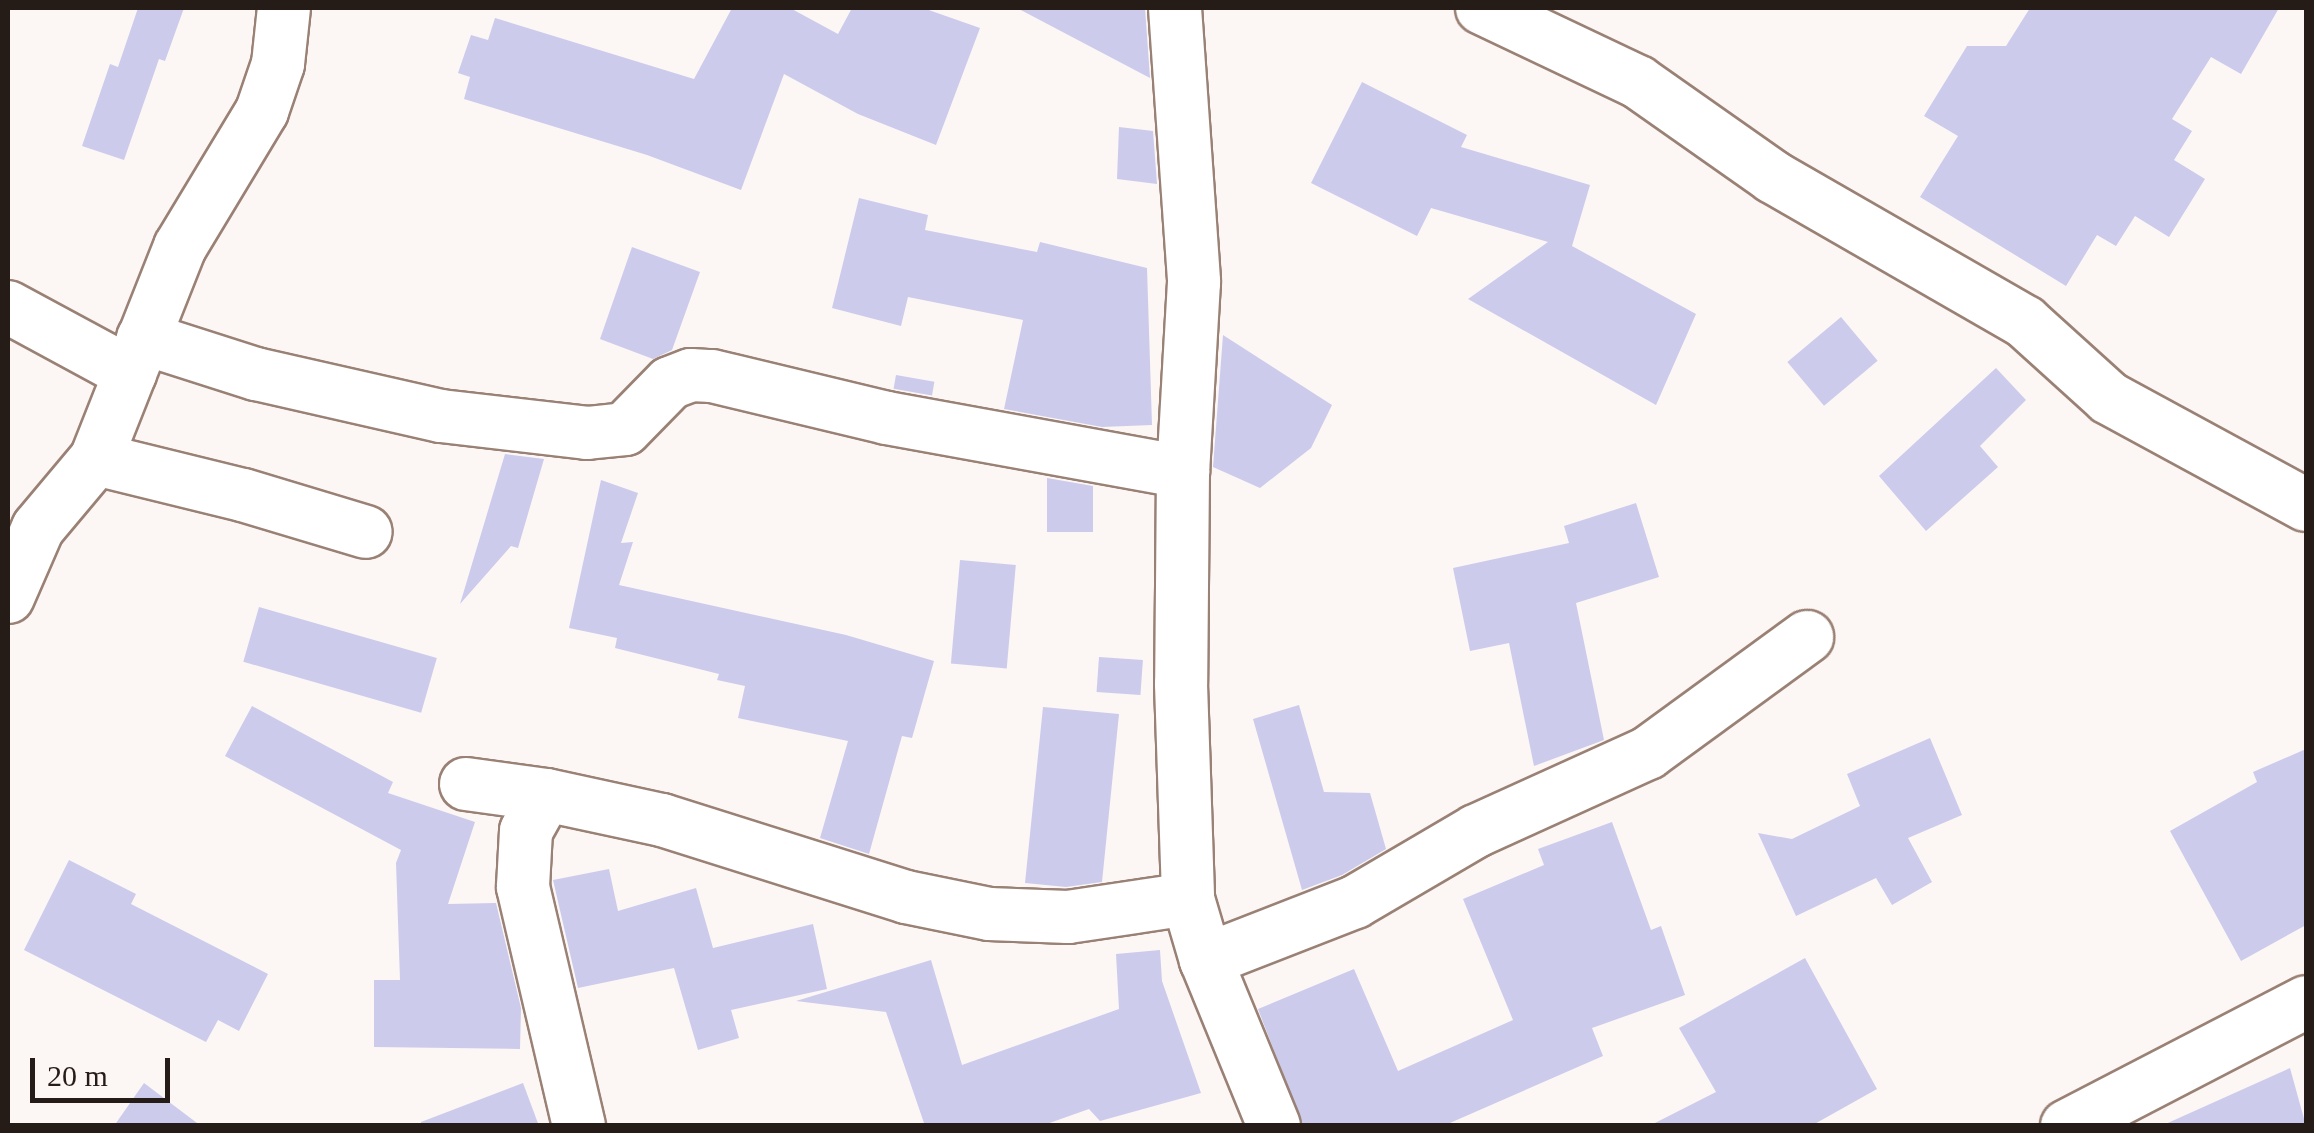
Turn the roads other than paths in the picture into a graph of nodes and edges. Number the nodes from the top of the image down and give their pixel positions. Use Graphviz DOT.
graph roads {
  1 [pos="284,8"];
  2 [pos="1174,8"];
  3 [pos="1482,8"];
  4 [pos="8,307"];
  5 [pos="136,356"];
  6 [pos="96,459"];
  7 [pos="1183,472"];
  8 [pos="2306,505"];
  9 [pos="366,532"];
  10 [pos="8,597"];
  11 [pos="1807,638"];
  12 [pos="466,784"];
  13 [pos="546,794"];
  14 [pos="1188,899"];
  15 [pos="1206,960"];
  16 [pos="2303,1015"];
  17 [pos="580,1126"];
  18 [pos="1274,1126"];
  19 [pos="2067,1126"];
  1 -- 5 [label="street"];
  2 -- 7 [label="street"];
  3 -- 8 [label="street"];
  4 -- 5 [label="street"];
  5 -- 6 [label="street"];
  5 -- 7 [label="street"];
  6 -- 9 [label="street"];
  6 -- 10 [label="street"];
  7 -- 14 [label="street"];
  11 -- 15 [label="street"];
  12 -- 13 [label="street"];
  13 -- 14 [label="street"];
  13 -- 17 [label="street"];
  14 -- 15 [label="street"];
  15 -- 18 [label="street"];
  16 -- 19 [label="street"];
}
